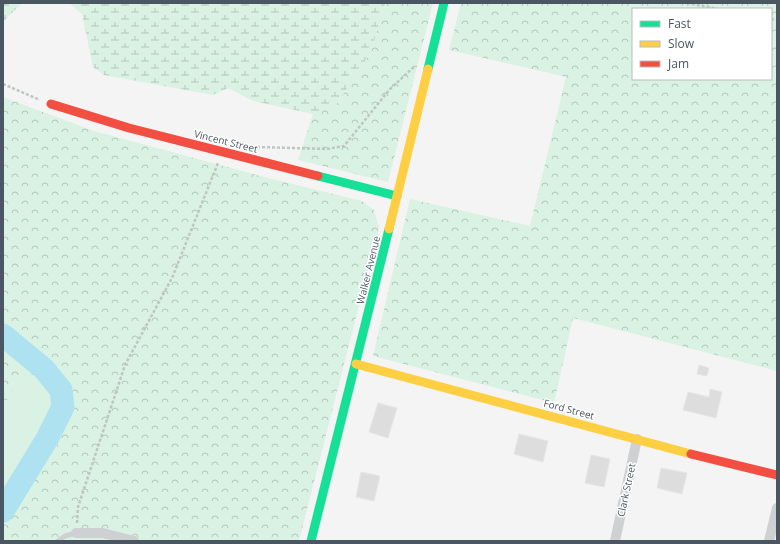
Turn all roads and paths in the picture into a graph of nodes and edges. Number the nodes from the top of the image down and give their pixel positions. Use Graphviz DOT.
graph roads {
  1 [pos="444,3"];
  2 [pos="687,3"];
  3 [pos="713,8"];
  4 [pos="417,64"];
  5 [pos="3,84"];
  6 [pos="51,104"];
  7 [pos="253,148"];
  8 [pos="223,151"];
  9 [pos="397,196"];
  10 [pos="356,364"];
  11 [pos="637,439"];
  12 [pos="777,475"];
  13 [pos="777,508"];
  14 [pos="76,533"];
  15 [pos="58,541"];
  16 [pos="134,541"];
  17 [pos="310,541"];
  18 [pos="615,541"];
  19 [pos="769,541"];
  1 -- 9 [label="street, Walker Avenue"];
  2 -- 3 [label="path"];
  4 -- 7 [label="path"];
  5 -- 6 [label="path"];
  6 -- 8 [label="street, Vincent Street"];
  8 -- 9 [label="street, Vincent Street"];
  8 -- 14 [label="path"];
  9 -- 10 [label="street, Walker Avenue"];
  10 -- 11 [label="street, Ford Street"];
  10 -- 17 [label="street, Walker Avenue"];
  11 -- 12 [label="street, Ford Street"];
  11 -- 18 [label="street, Clark Street"];
  13 -- 19 [label="street"];
  14 -- 15 [label="lane"];
  14 -- 16 [label="street"];
}
